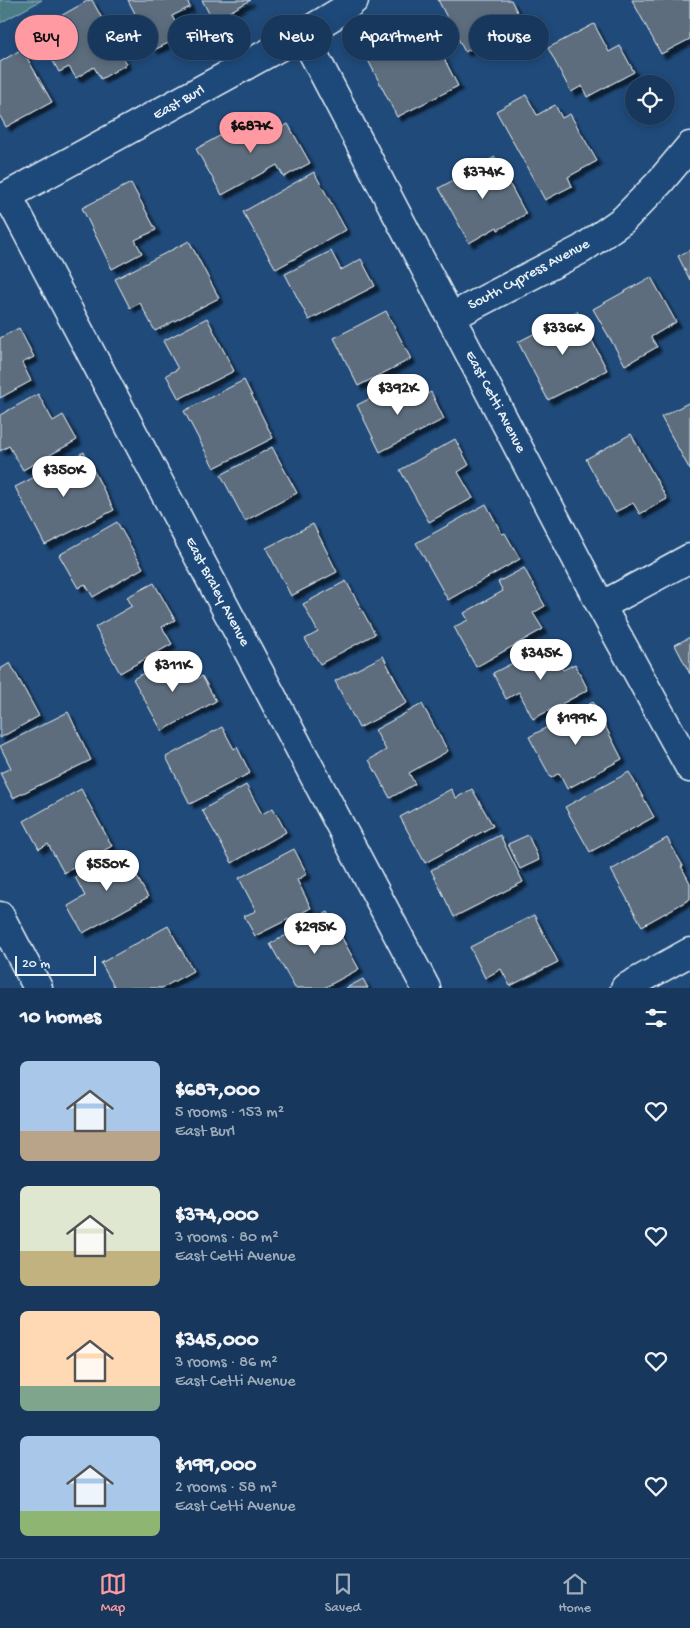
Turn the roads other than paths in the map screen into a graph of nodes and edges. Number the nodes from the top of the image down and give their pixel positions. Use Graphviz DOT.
graph roads {
  1 [pos="354,0"];
  2 [pos="332,16"];
  3 [pos="261,57"];
  4 [pos="317,60"];
  5 [pos="690,146"];
  6 [pos="4,198"];
  7 [pos="451,317"];
  8 [pos="690,558"];
  9 [pos="601,606"];
  10 [pos="690,768"];
  11 [pos="0,916"];
  12 [pos="690,952"];
  13 [pos="38,988"];
  14 [pos="426,988"];
  15 [pos="625,988"];
  1 -- 2 [label="street, East Burl"];
  3 -- 6 [label="street, East Burl"];
  4 -- 7 [label="street, East Cetti Avenue"];
  5 -- 7 [label="street, South Cypress Avenue"];
  6 -- 14 [label="street, East Braley Avenue"];
  7 -- 9 [label="street, East Cetti Avenue"];
  8 -- 9 [label="street"];
  9 -- 10 [label="street, East Cetti Avenue"];
  11 -- 13 [label="street"];
  12 -- 15 [label="street"];
}
